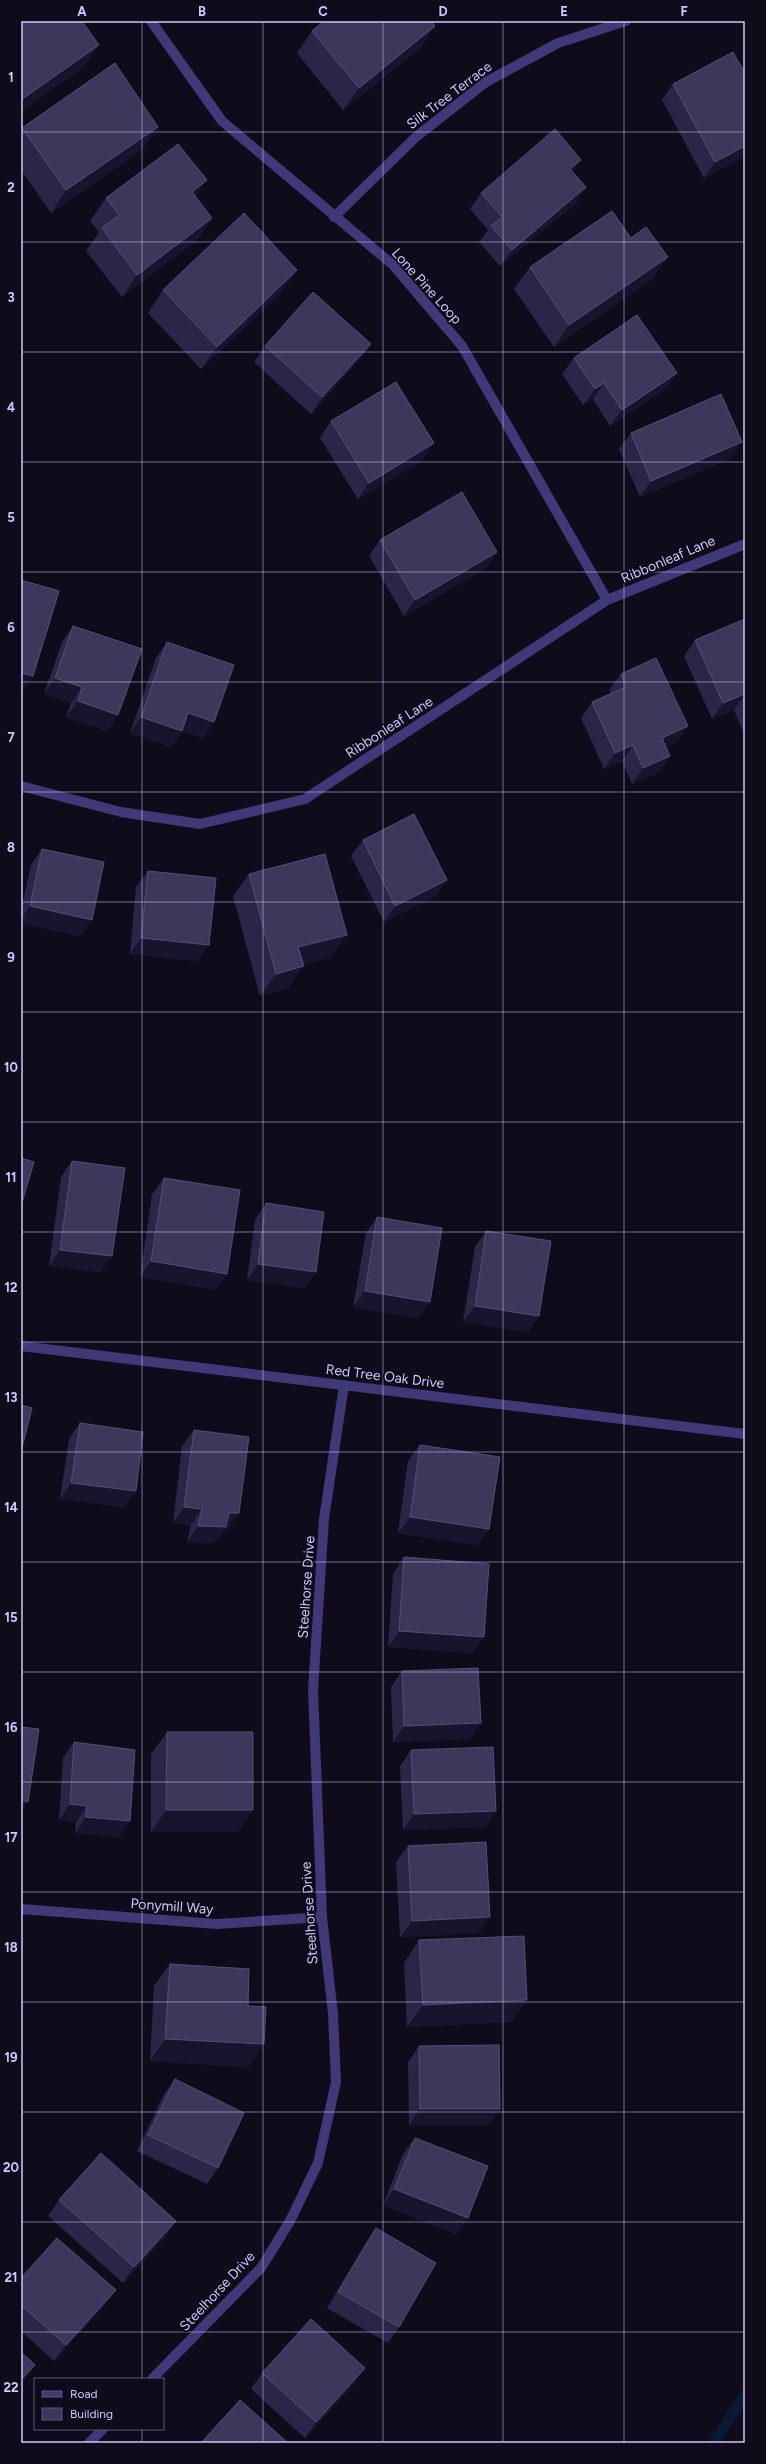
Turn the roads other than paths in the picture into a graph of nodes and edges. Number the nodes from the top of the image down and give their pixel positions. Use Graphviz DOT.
graph roads {
  1 [pos="151,21"];
  2 [pos="626,21"];
  3 [pos="334,216"];
  4 [pos="745,544"];
  5 [pos="607,600"];
  6 [pos="21,786"];
  7 [pos="21,1346"];
  8 [pos="344,1385"];
  9 [pos="745,1434"];
  10 [pos="21,1908"];
  11 [pos="322,1917"];
  12 [pos="153,2378"];
  13 [pos="102,2430"];
  14 [pos="89,2443"];
  1 -- 3 [label="street, Lone Pine Loop"];
  2 -- 3 [label="street, Silk Tree Terrace"];
  3 -- 5 [label="street, Lone Pine Loop"];
  4 -- 5 [label="street, Ribbonleaf Lane"];
  5 -- 6 [label="street, Ribbonleaf Lane"];
  7 -- 8 [label="street, Red Tree Oak Drive"];
  8 -- 9 [label="street, Red Tree Oak Drive"];
  8 -- 11 [label="street, Steelhorse Drive"];
  10 -- 11 [label="street, Ponymill Way"];
  11 -- 12 [label="street, Steelhorse Drive"];
  13 -- 14 [label="street"];
}
